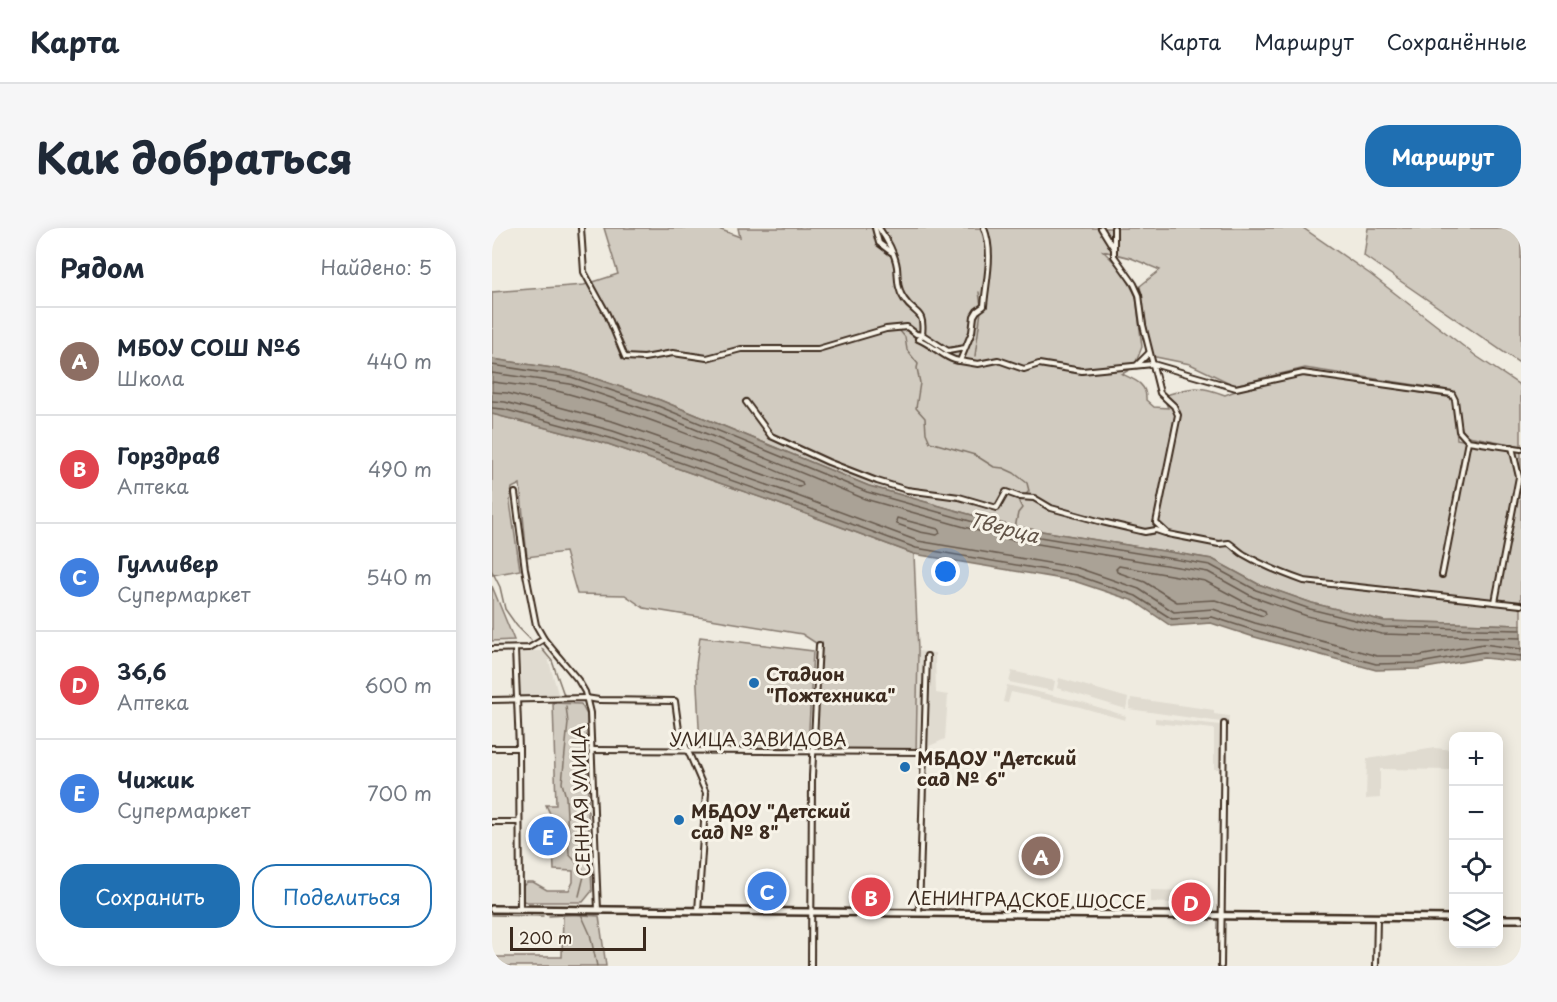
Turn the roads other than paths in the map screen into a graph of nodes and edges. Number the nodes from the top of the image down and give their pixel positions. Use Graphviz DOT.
graph roads {
  1 [pos="581,228"];
  2 [pos="877,228"];
  3 [pos="984,228"];
  4 [pos="1101,228"];
  5 [pos="1114,228"];
  6 [pos="1114,249"];
  7 [pos="891,253"];
  8 [pos="922,335"];
  9 [pos="965,348"];
  10 [pos="1149,353"];
  11 [pos="960,361"];
  12 [pos="1152,364"];
  13 [pos="1136,365"];
  14 [pos="746,402"];
  15 [pos="1468,441"];
  16 [pos="1512,447"];
  17 [pos="1521,449"];
  18 [pos="515,493"];
  19 [pos="1167,534"];
  20 [pos="1442,575"];
  21 [pos="1496,602"];
  22 [pos="1521,605"];
  23 [pos="544,639"];
  24 [pos="819,645"];
  25 [pos="492,649"];
  26 [pos="515,649"];
  27 [pos="927,656"];
  28 [pos="586,698"];
  29 [pos="492,700"];
  30 [pos="518,700"];
  31 [pos="1224,724"];
  32 [pos="492,748"];
  33 [pos="519,748"];
  34 [pos="591,750"];
  35 [pos="689,751"];
  36 [pos="813,752"];
  37 [pos="925,752"];
  38 [pos="492,822"];
  39 [pos="518,822"];
  40 [pos="492,909"];
  41 [pos="520,910"];
  42 [pos="598,910"];
  43 [pos="698,911"];
  44 [pos="811,912"];
  45 [pos="919,913"];
  46 [pos="1222,916"];
  47 [pos="1377,918"];
  48 [pos="1449,918"];
  49 [pos="1503,919"];
  50 [pos="1521,919"];
  51 [pos="811,966"];
  52 [pos="1221,966"];
  53 [pos="1376,966"];
  1 -- 8 [label="street"];
  2 -- 7 [label="street"];
  2 -- 7 [label="street"];
  3 -- 9 [label="street"];
  4 -- 6 [label="street"];
  5 -- 6 [label="street"];
  6 -- 10 [label="street"];
  7 -- 8 [label="street"];
  8 -- 9 [label="street"];
  8 -- 11 [label="street"];
  9 -- 11 [label="street"];
  10 -- 12 [label="street"];
  10 -- 13 [label="street"];
  11 -- 13 [label="street"];
  12 -- 13 [label="street"];
  12 -- 15 [label="street"];
  12 -- 19 [label="street"];
  14 -- 19 [label="street"];
  15 -- 16 [label="street"];
  15 -- 20 [label="street"];
  16 -- 17 [label="street"];
  16 -- 21 [label="street"];
  18 -- 23 [label="street, СЕННАЯ УЛИЦА"];
  19 -- 21 [label="street"];
  21 -- 22 [label="street"];
  23 -- 26 [label="street"];
  23 -- 28 [label="street, СЕННАЯ УЛИЦА"];
  24 -- 36 [label="street"];
  25 -- 26 [label="street"];
  26 -- 30 [label="street"];
  27 -- 37 [label="street"];
  28 -- 30 [label="street"];
  28 -- 34 [label="street, СЕННАЯ УЛИЦА"];
  28 -- 35 [label="street"];
  29 -- 30 [label="street"];
  30 -- 33 [label="street"];
  31 -- 46 [label="street"];
  32 -- 33 [label="street"];
  33 -- 39 [label="street"];
  34 -- 35 [label="street, УЛИЦА ЗАВИДОВА"];
  34 -- 42 [label="street, СЕННАЯ УЛИЦА"];
  35 -- 36 [label="street, УЛИЦА ЗАВИДОВА"];
  35 -- 43 [label="street"];
  36 -- 37 [label="street, УЛИЦА ЗАВИДОВА"];
  36 -- 44 [label="street"];
  37 -- 45 [label="street"];
  38 -- 39 [label="street"];
  39 -- 41 [label="street"];
  40 -- 41 [label="main road, ЛЕНИНГРАДСКОЕ ШОССЕ"];
  41 -- 42 [label="main road, ЛЕНИНГРАДСКОЕ ШОССЕ"];
  42 -- 43 [label="main road, ЛЕНИНГРАДСКОЕ ШОССЕ"];
  43 -- 44 [label="main road, ЛЕНИНГРАДСКОЕ ШОССЕ"];
  44 -- 45 [label="main road, ЛЕНИНГРАДСКОЕ ШОССЕ"];
  44 -- 51 [label="street"];
  45 -- 46 [label="main road, ЛЕНИНГРАДСКОЕ ШОССЕ"];
  46 -- 47 [label="main road, ЛЕНИНГРАДСКОЕ ШОССЕ"];
  46 -- 52 [label="street"];
  47 -- 48 [label="main road, ЛЕНИНГРАДСКОЕ ШОССЕ"];
  47 -- 53 [label="street"];
  49 -- 50 [label="main road"];
}
